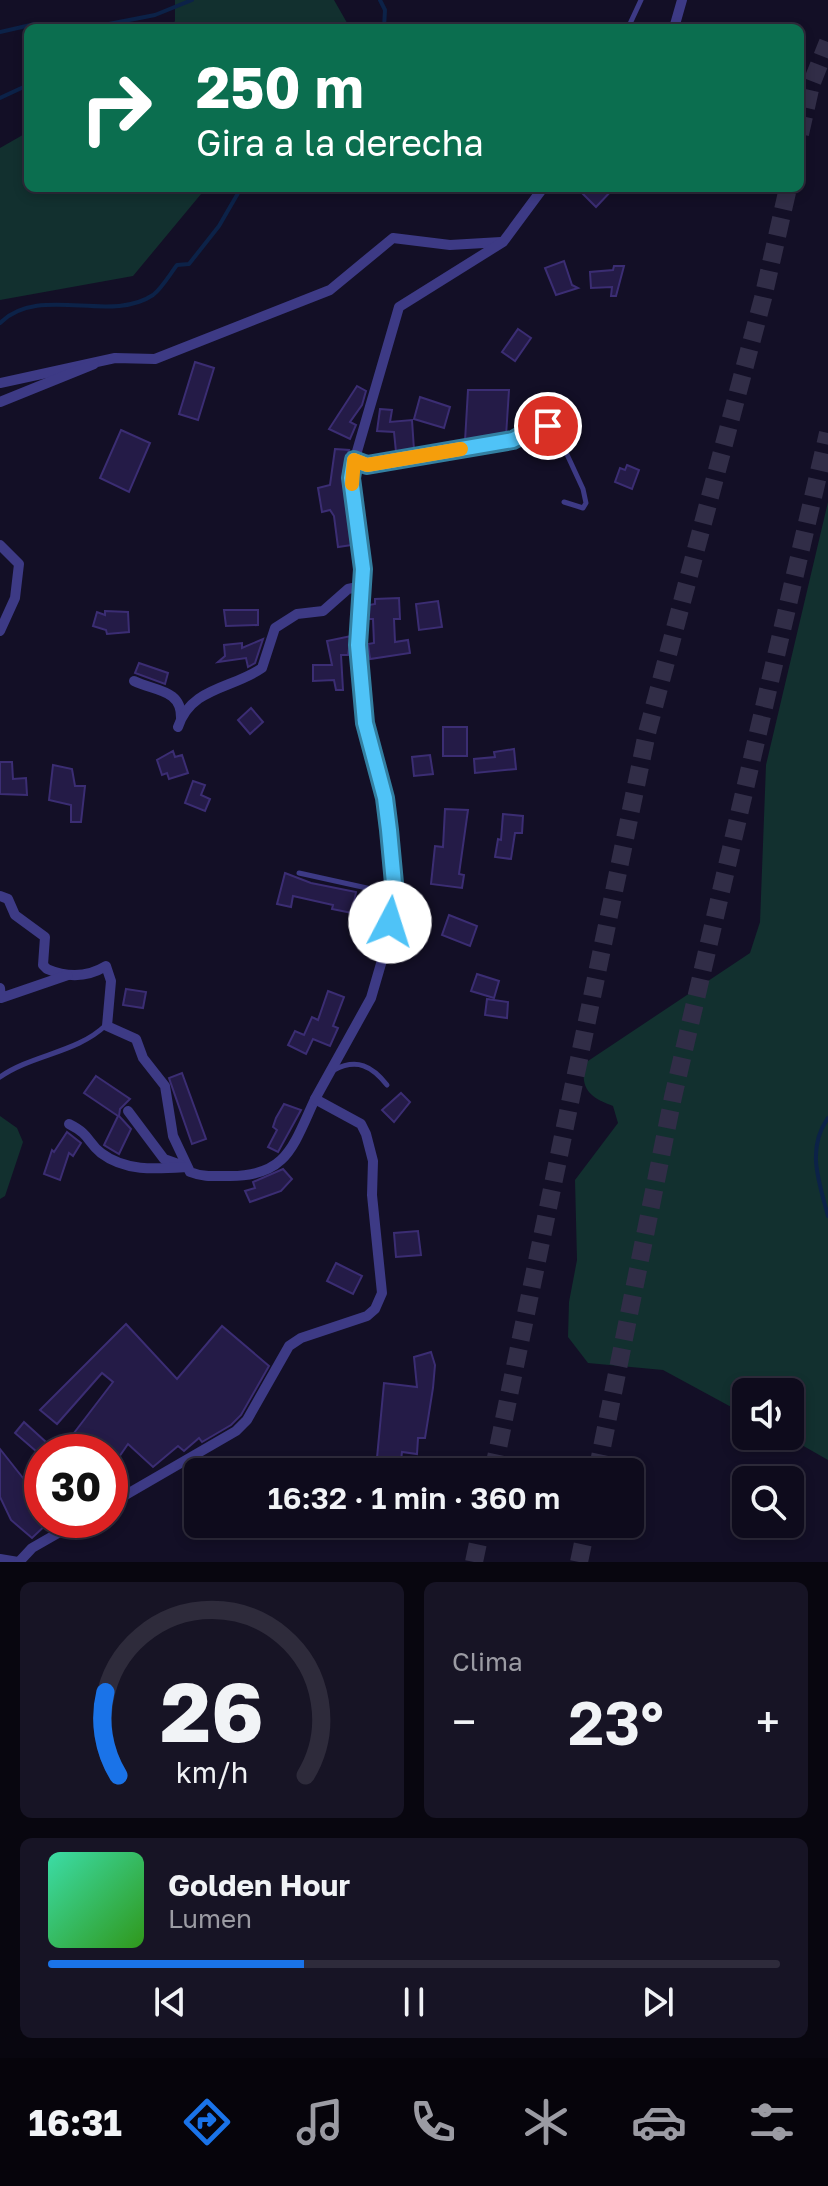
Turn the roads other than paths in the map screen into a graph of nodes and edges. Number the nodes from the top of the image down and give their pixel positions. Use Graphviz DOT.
graph roads {
  1 [pos="641,0"];
  2 [pos="682,0"];
  3 [pos="630,24"];
  4 [pos="675,24"];
  5 [pos="540,192"];
  6 [pos="503,242"];
  7 [pos="103,360"];
  8 [pos="0,383"];
  9 [pos="0,402"];
  10 [pos="354,460"];
  11 [pos="564,502"];
  12 [pos="0,545"];
  13 [pos="362,586"];
  14 [pos="0,631"];
  15 [pos="134,681"];
  16 [pos="299,873"];
  17 [pos="395,894"];
  18 [pos="0,896"];
  19 [pos="70,974"];
  20 [pos="0,988"];
  21 [pos="109,1022"];
  22 [pos="330,1072"];
  23 [pos="0,1077"];
  24 [pos="387,1085"];
  25 [pos="315,1099"];
  26 [pos="128,1111"];
  27 [pos="69,1124"];
  28 [pos="187,1167"];
  29 [pos="128,1493"];
  30 [pos="50,1538"];
  31 [pos="0,1559"];
  32 [pos="18,1562"];
  1 -- 3 [label="lane"];
  2 -- 4 [label="street"];
  5 -- 6 [label="street"];
  6 -- 7 [label="street"];
  6 -- 10 [label="street"];
  7 -- 8 [label="street"];
  7 -- 9 [label="street"];
  10 -- 11 [label="lane"];
  10 -- 13 [label="street"];
  12 -- 14 [label="street"];
  13 -- 15 [label="street"];
  13 -- 17 [label="street"];
  16 -- 17 [label="lane"];
  17 -- 22 [label="street"];
  18 -- 19 [label="street"];
  19 -- 20 [label="street"];
  19 -- 21 [label="street"];
  21 -- 23 [label="lane"];
  21 -- 28 [label="street"];
  22 -- 24 [label="lane"];
  22 -- 25 [label="street"];
  25 -- 28 [label="street"];
  25 -- 29 [label="street"];
  26 -- 28 [label="street"];
  27 -- 28 [label="street"];
  30 -- 32 [label="street"];
  31 -- 32 [label="street"];
}
